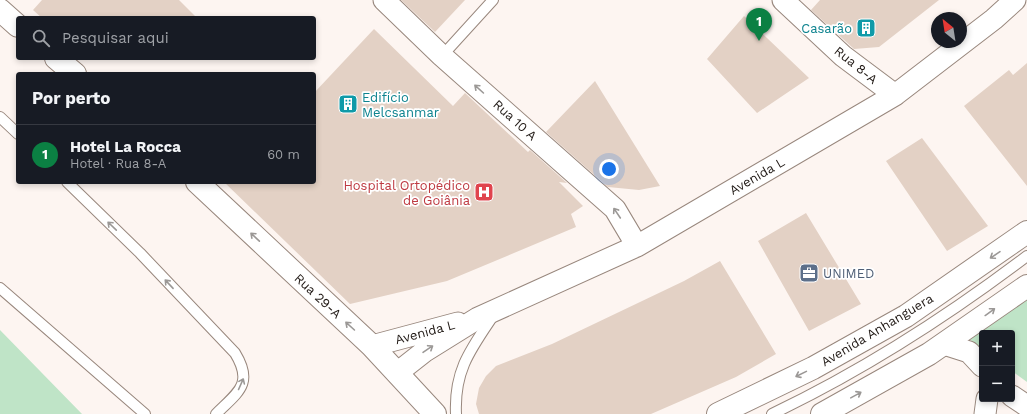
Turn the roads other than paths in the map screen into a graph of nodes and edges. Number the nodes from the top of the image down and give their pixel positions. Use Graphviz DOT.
graph roads {
  1 [pos="384,0"];
  2 [pos="493,0"];
  3 [pos="784,0"];
  4 [pos="1015,0"];
  5 [pos="0,10"];
  6 [pos="16,24"];
  7 [pos="442,56"];
  8 [pos="58,60"];
  9 [pos="73,72"];
  10 [pos="895,95"];
  11 [pos="0,116"];
  12 [pos="16,132"];
  13 [pos="69,184"];
  14 [pos="199,184"];
  15 [pos="1027,232"];
  16 [pos="637,246"];
  17 [pos="1027,256"];
  18 [pos="1027,286"];
  19 [pos="0,288"];
  20 [pos="497,310"];
  21 [pos="478,318"];
  22 [pos="966,330"];
  23 [pos="944,344"];
  24 [pos="372,346"];
  25 [pos="975,359"];
  26 [pos="397,373"];
  27 [pos="1015,398"];
  28 [pos="987,402"];
  29 [pos="1027,406"];
  30 [pos="144,414"];
  31 [pos="216,414"];
  32 [pos="435,414"];
  33 [pos="456,414"];
  34 [pos="718,414"];
  35 [pos="772,414"];
  36 [pos="822,414"];
  37 [pos="985,414"];
  1 -- 7 [label="street, Rua 10 A"];
  2 -- 7 [label="lane"];
  3 -- 10 [label="street, Rua 8-A"];
  4 -- 10 [label="street, Avenida L"];
  5 -- 6 [label="main road"];
  16 -- 7 [label="street, Rua 10 A, one-way"];
  8 -- 9 [label="main road"];
  10 -- 16 [label="street, Avenida L"];
  11 -- 12 [label="lane"];
  31 -- 13 [label="lane, one-way"];
  24 -- 14 [label="main road, Rua 29-A, one-way"];
  15 -- 34 [label="main road, Avenida Anhanguera, one-way"];
  16 -- 20 [label="street, Avenida L"];
  17 -- 35 [label="lane"];
  22 -- 18 [label="main road, one-way"];
  19 -- 30 [label="lane"];
  20 -- 21 [label="street, Avenida L"];
  20 -- 33 [label="lane"];
  21 -- 24 [label="street, Avenida L"];
  26 -- 21 [label="street, Avenida L, one-way"];
  22 -- 23 [label="main road"];
  22 -- 25 [label="street"];
  23 -- 25 [label="street"];
  36 -- 23 [label="main road, one-way"];
  24 -- 26 [label="main road, Rua 29-A"];
  26 -- 32 [label="main road, Rua 29-A"];
  27 -- 29 [label="street"];
  28 -- 37 [label="street"];
}
